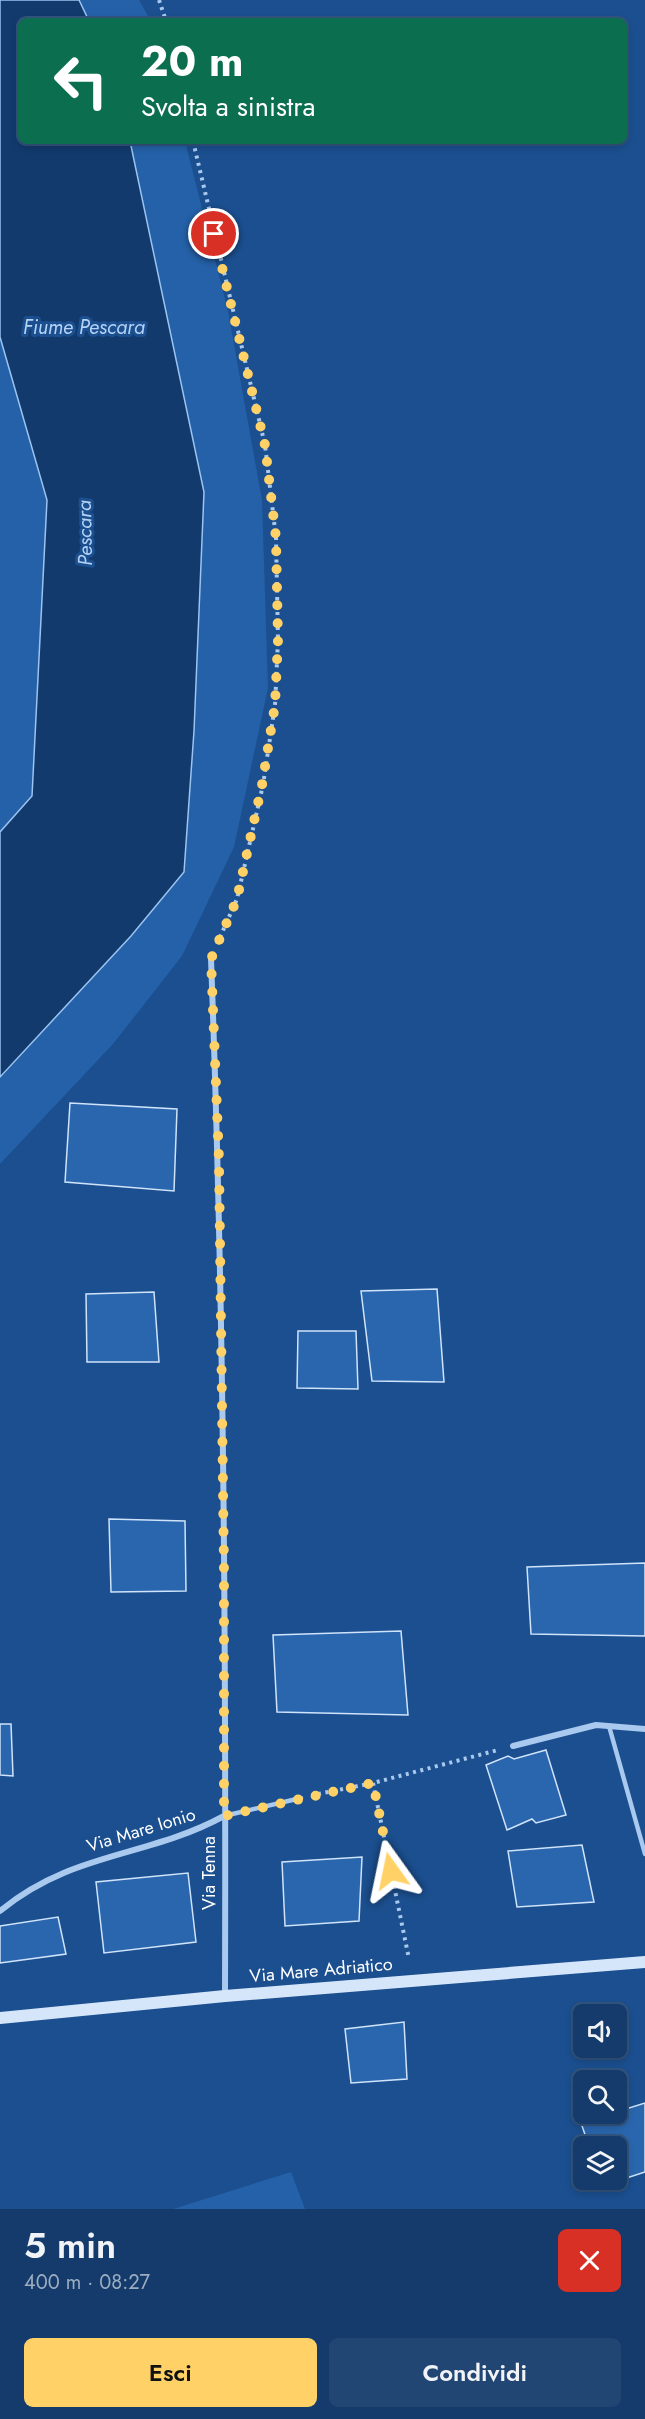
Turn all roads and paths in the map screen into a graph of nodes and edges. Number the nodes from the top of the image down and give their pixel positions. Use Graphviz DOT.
graph roads {
  1 [pos="159,0"];
  2 [pos="165,18"];
  3 [pos="194,144"];
  4 [pos="211,959"];
  5 [pos="609,1726"];
  6 [pos="645,1729"];
  7 [pos="513,1746"];
  8 [pos="373,1783"];
  9 [pos="301,1798"];
  10 [pos="224,1816"];
  11 [pos="645,1854"];
  12 [pos="0,1911"];
  13 [pos="645,1962"];
  14 [pos="414,1981"];
  15 [pos="225,1996"];
  16 [pos="0,2018"];
  1 -- 2 [label="path"];
  3 -- 4 [label="path"];
  4 -- 10 [label="street, Via Tenna"];
  5 -- 6 [label="street"];
  5 -- 7 [label="street"];
  5 -- 11 [label="lane"];
  7 -- 8 [label="path"];
  8 -- 9 [label="path"];
  8 -- 14 [label="path"];
  9 -- 10 [label="lane, Via Mare Ionio"];
  10 -- 12 [label="street, Via Mare Ionio"];
  10 -- 15 [label="street, Via Tenna"];
  13 -- 14 [label="main road, Via Mare Adriatico"];
  14 -- 15 [label="main road, Via Mare Adriatico"];
  15 -- 16 [label="main road, Via Mare Adriatico"];
}
